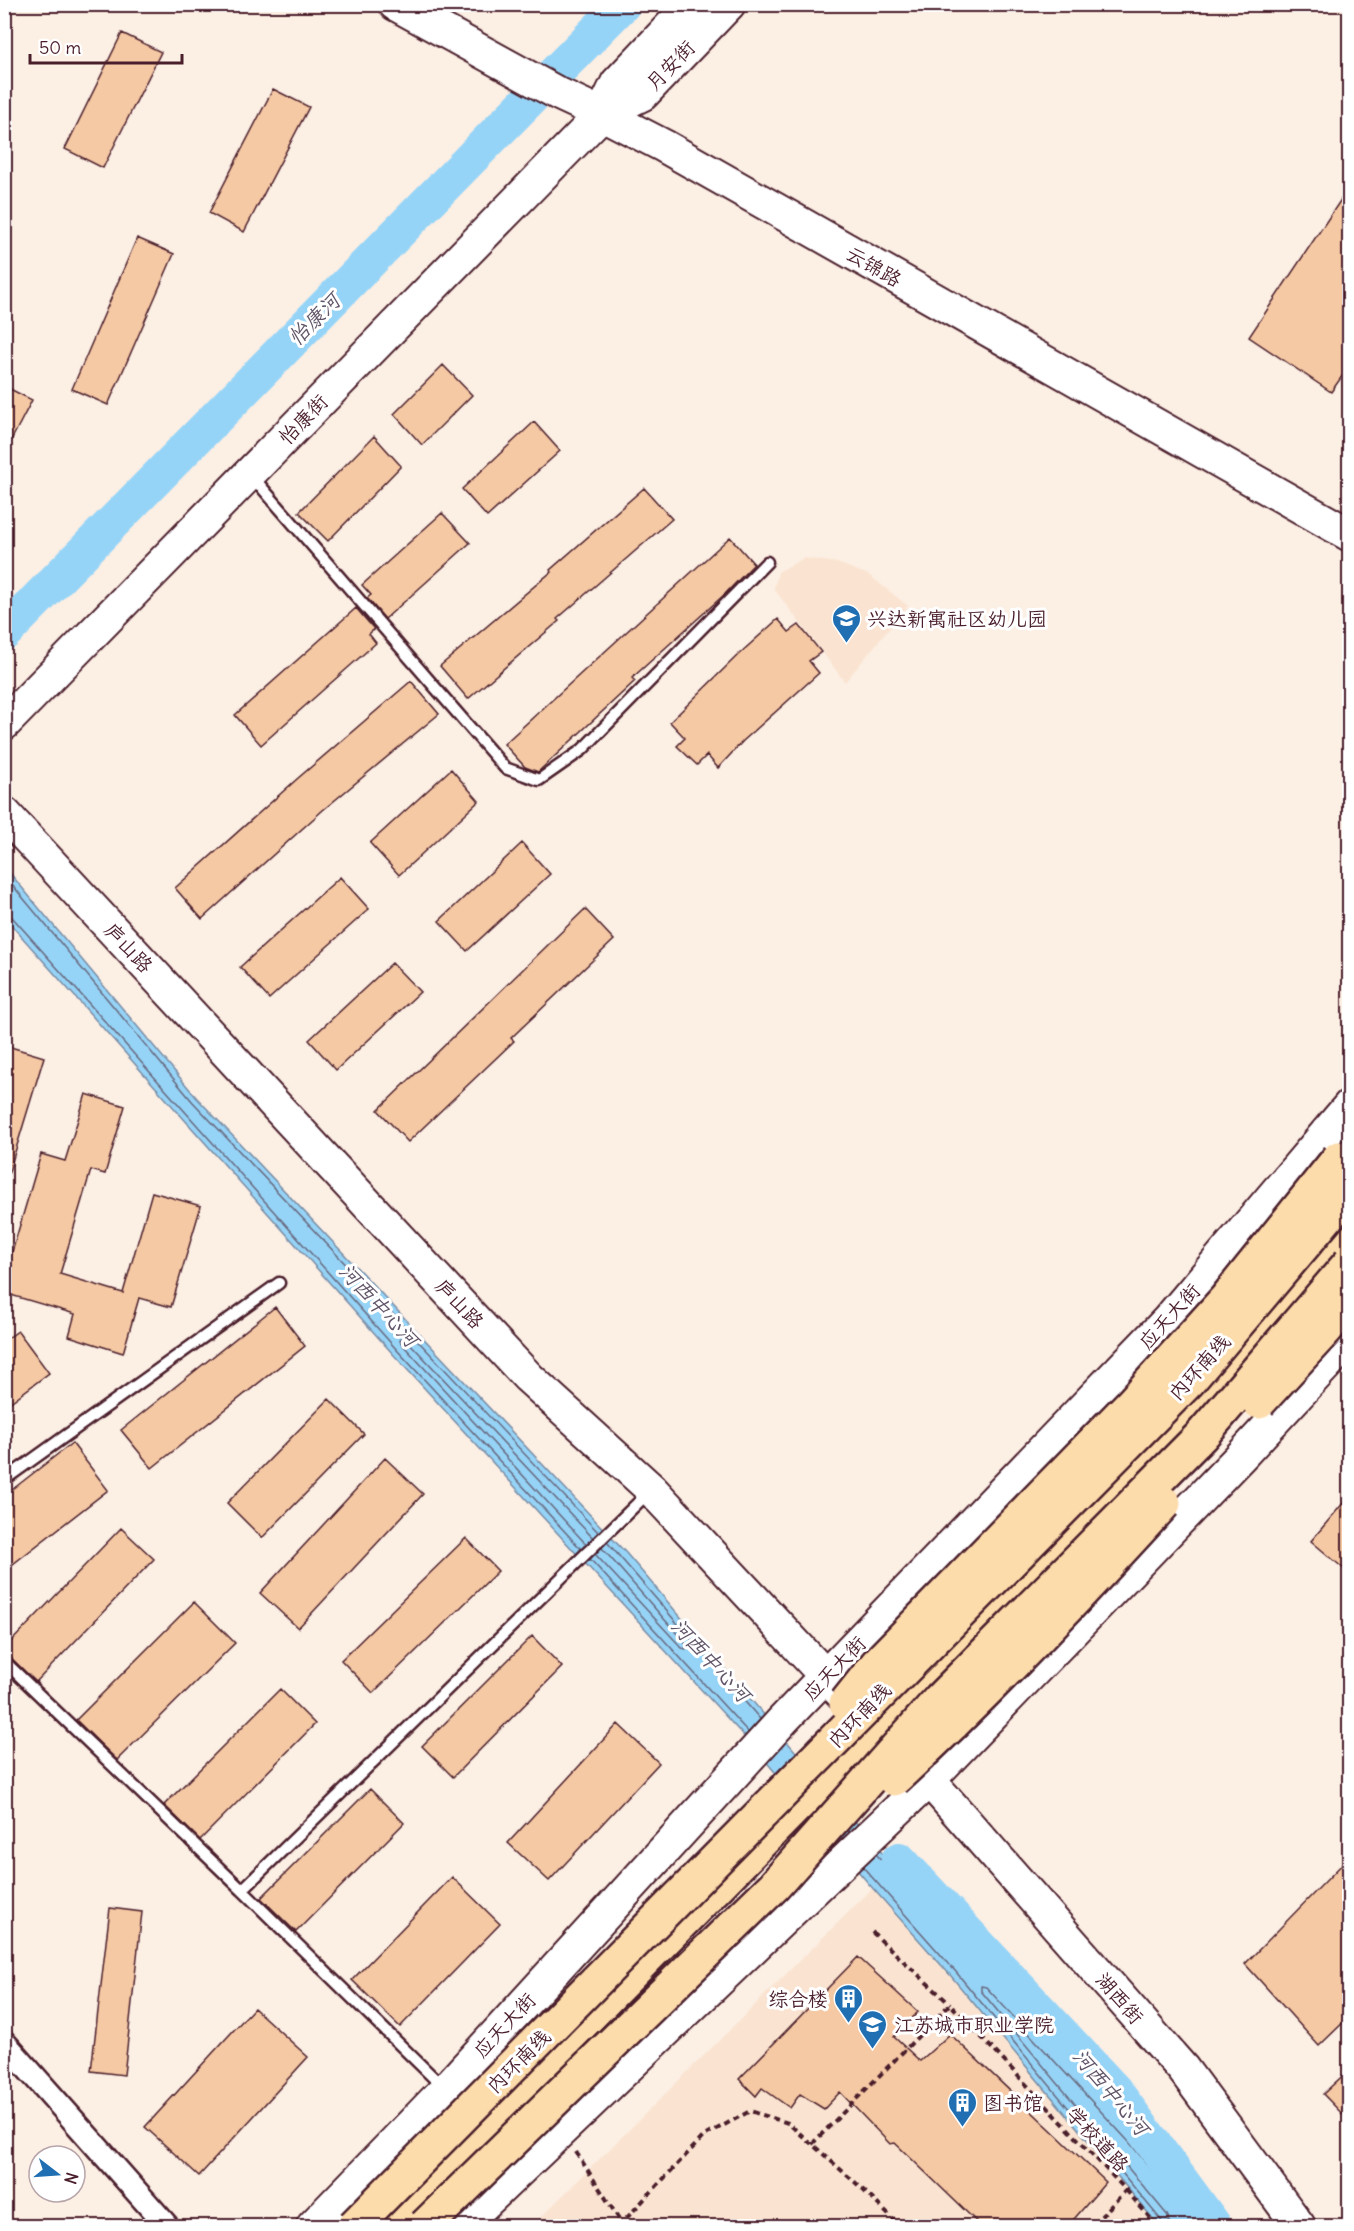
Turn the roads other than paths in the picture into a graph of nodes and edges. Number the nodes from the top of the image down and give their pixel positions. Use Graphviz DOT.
graph roads {
  1 [pos="395,4"];
  2 [pos="692,4"];
  3 [pos="729,4"];
  4 [pos="602,114"];
  5 [pos="250,473"];
  6 [pos="1350,535"];
  7 [pos="767,562"];
  8 [pos="4,724"];
  9 [pos="4,813"];
  10 [pos="1350,1105"];
  11 [pos="1339,1158"];
  12 [pos="1350,1190"];
  13 [pos="1350,1220"];
  14 [pos="1350,1236"];
  15 [pos="1350,1263"];
  16 [pos="279,1283"];
  17 [pos="1350,1300"];
  18 [pos="1350,1339"];
  19 [pos="4,1480"];
  20 [pos="646,1495"];
  21 [pos="4,1661"];
  22 [pos="826,1676"];
  23 [pos="879,1733"];
  24 [pos="928,1780"];
  25 [pos="737,1841"];
  26 [pos="774,1886"];
  27 [pos="242,1890"];
  28 [pos="4,2042"];
  29 [pos="446,2089"];
  30 [pos="166,2226"];
  31 [pos="313,2226"];
  32 [pos="354,2226"];
  33 [pos="382,2226"];
  34 [pos="402,2226"];
  35 [pos="425,2226"];
  36 [pos="461,2226"];
  37 [pos="1299,2226"];
  1 -- 4 [label="street, 云锦路"];
  2 -- 4 [label="street"];
  3 -- 4 [label="street, 月安街"];
  4 -- 5 [label="street, 怡康街"];
  4 -- 6 [label="street, 云锦路"];
  5 -- 7 [label="lane"];
  5 -- 8 [label="street, 怡康街"];
  9 -- 20 [label="street, 庐山路"];
  10 -- 22 [label="street, 应天大街"];
  11 -- 25 [label="main road, bridge"];
  12 -- 25 [label="main road, 内环南线, bridge"];
  13 -- 23 [label="main road"];
  14 -- 23 [label="main road"];
  15 -- 26 [label="main road, bridge"];
  16 -- 19 [label="lane"];
  17 -- 26 [label="main road, bridge"];
  18 -- 24 [label="street"];
  20 -- 22 [label="street, 庐山路"];
  20 -- 27 [label="lane"];
  21 -- 27 [label="lane"];
  22 -- 23 [label="street, 庐山路"];
  22 -- 29 [label="street, 应天大街"];
  23 -- 24 [label="street, 庐山路"];
  23 -- 33 [label="main road"];
  23 -- 34 [label="main road"];
  24 -- 36 [label="street"];
  24 -- 37 [label="street, 湖西街"];
  25 -- 32 [label="main road, 内环南线, bridge"];
  26 -- 35 [label="main road, bridge"];
  27 -- 29 [label="lane"];
  28 -- 30 [label="street"];
  29 -- 31 [label="street, 应天大街"];
}
